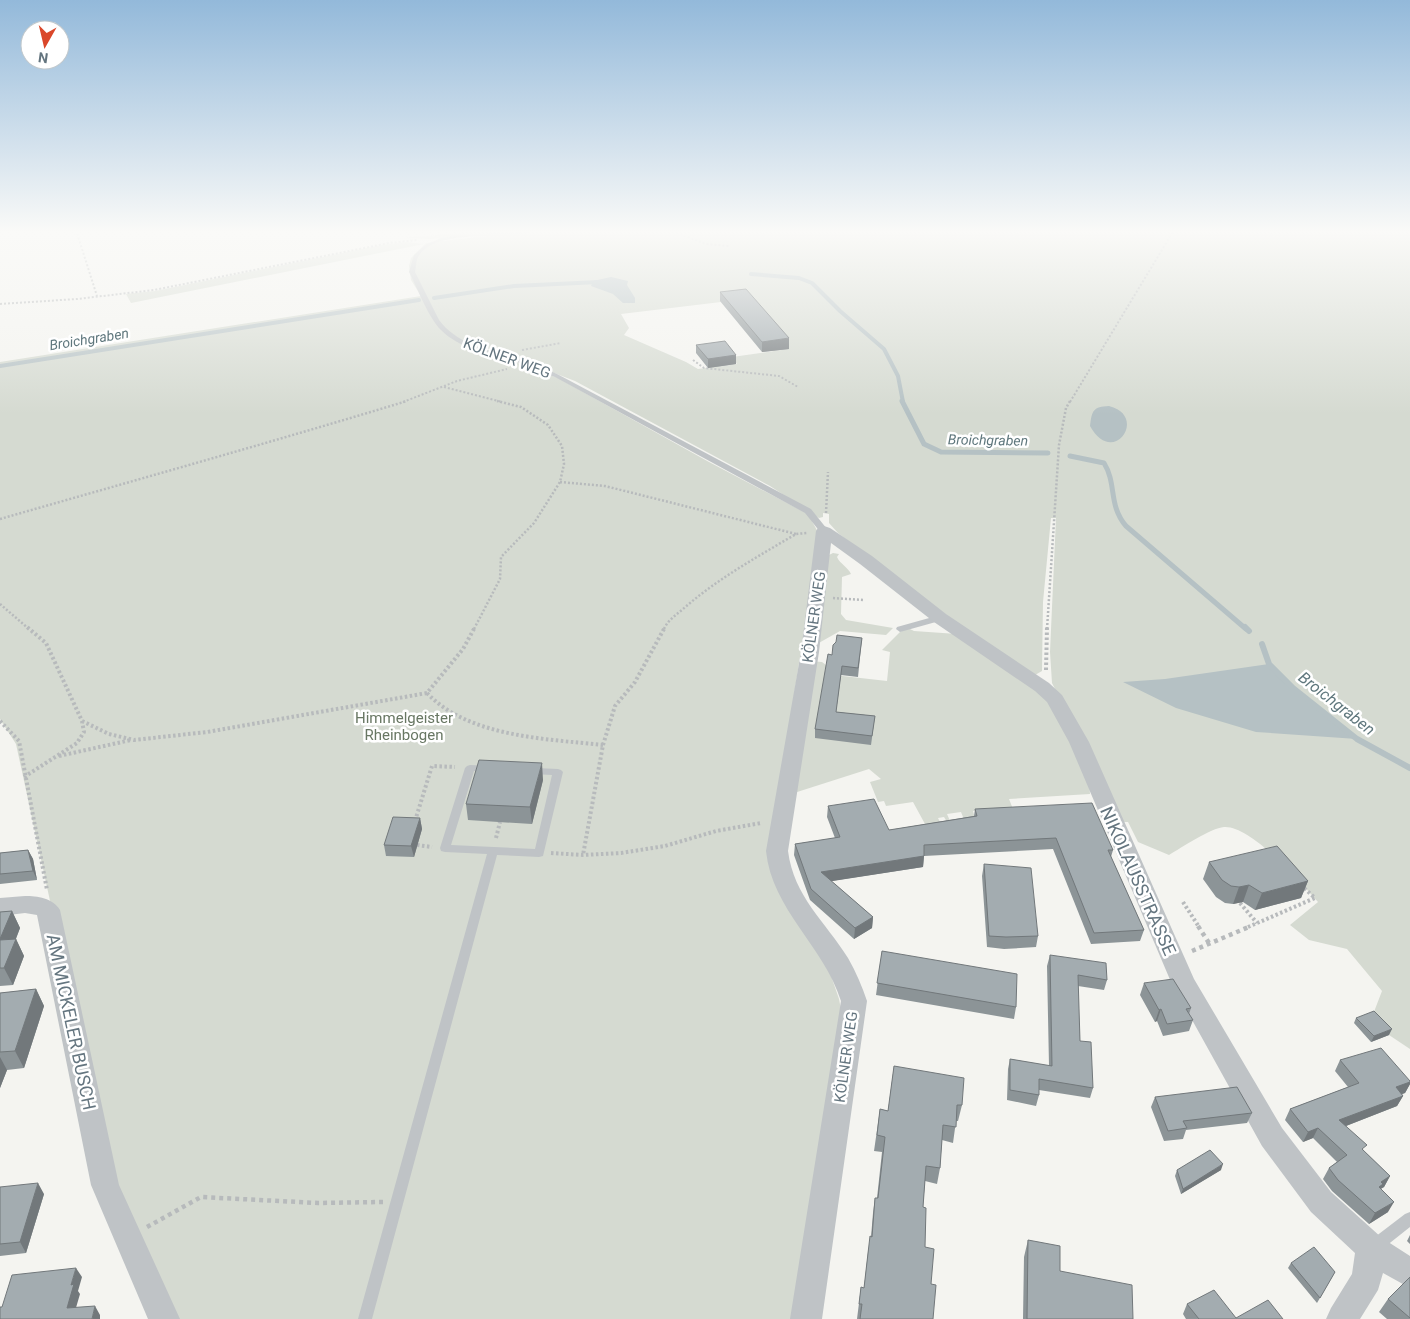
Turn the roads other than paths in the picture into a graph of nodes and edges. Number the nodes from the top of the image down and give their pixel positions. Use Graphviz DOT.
graph roads {
  1 [pos="422,292"];
  2 [pos="824,531"];
  3 [pos="940,618"];
  4 [pos="900,629"];
  5 [pos="1042,687"];
  6 [pos="493,851"];
  7 [pos="0,907"];
  8 [pos="48,910"];
  9 [pos="1410,1220"];
  10 [pos="1371,1248"];
  11 [pos="1410,1273"];
  12 [pos="164,1319"];
  13 [pos="365,1319"];
  14 [pos="806,1319"];
  15 [pos="1342,1319"];
  1 -- 2 [label="lane, KÖLNER WEG"];
  2 -- 3 [label="street, NIKOLAUSSTRASSE"];
  2 -- 14 [label="street, KÖLNER WEG"];
  3 -- 4 [label="lane"];
  3 -- 5 [label="street, NIKOLAUSSTRASSE"];
  5 -- 10 [label="street, NIKOLAUSSTRASSE"];
  6 -- 6 [label="lane"];
  6 -- 13 [label="lane"];
  7 -- 8 [label="street"];
  8 -- 12 [label="street, AM MICKELER BUSCH"];
  9 -- 10 [label="lane"];
  10 -- 11 [label="street, NIKOLAUSSTRASSE"];
  10 -- 15 [label="street"];
}
